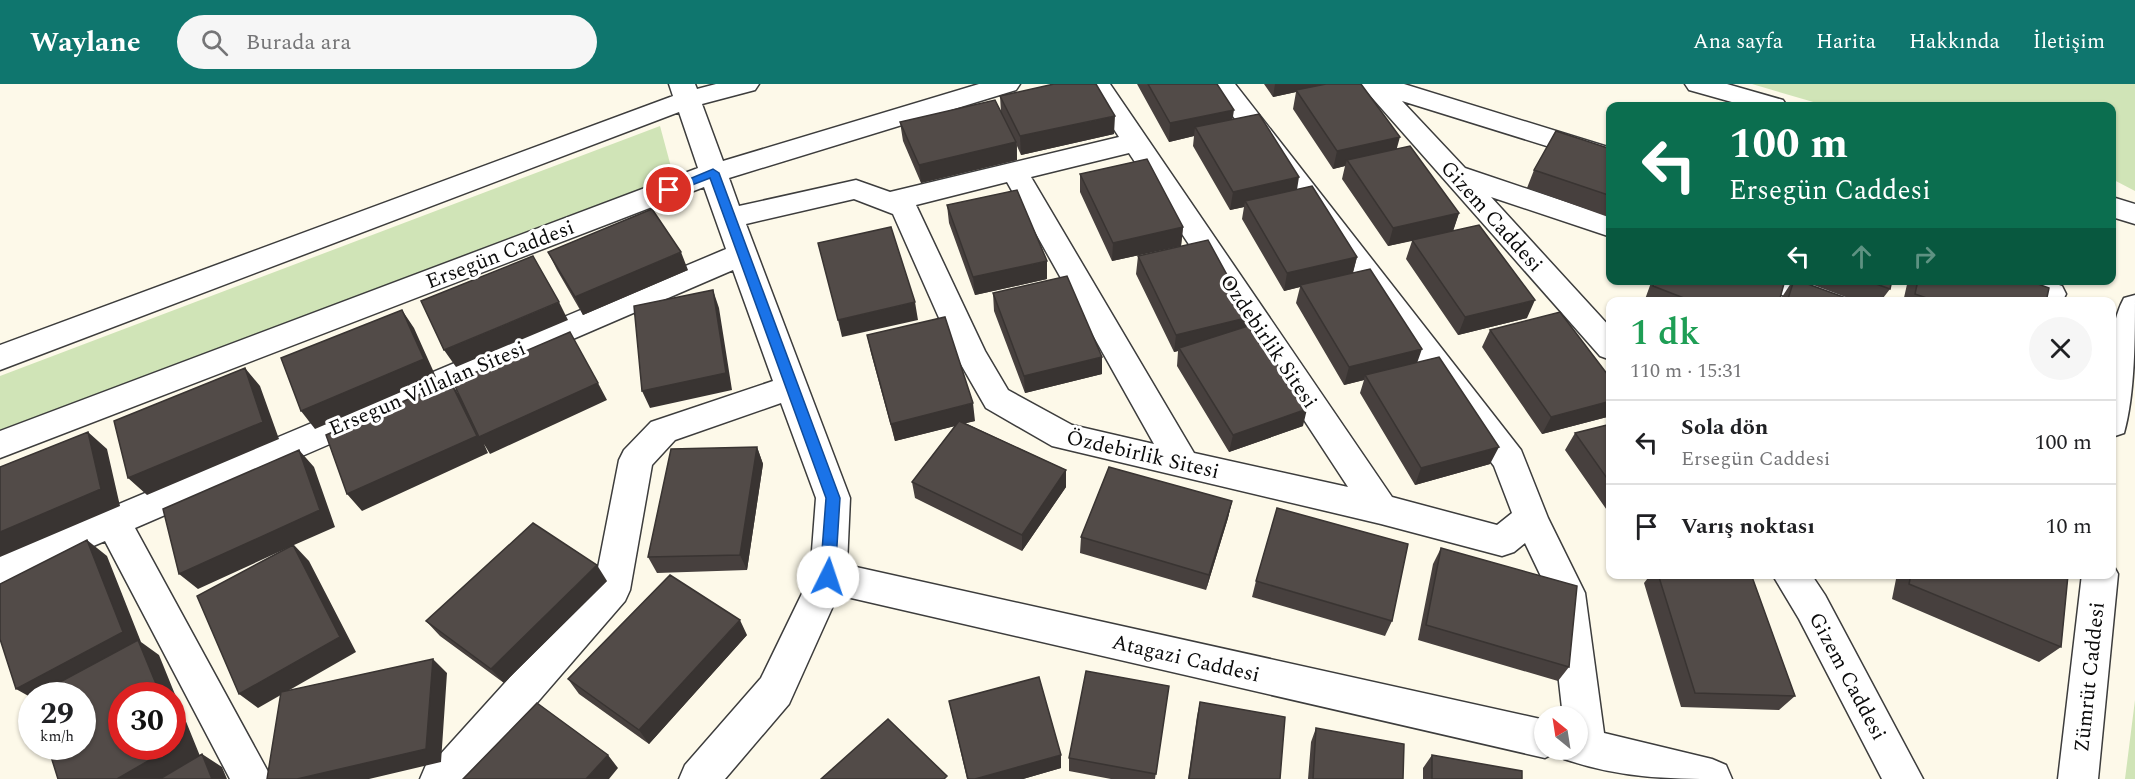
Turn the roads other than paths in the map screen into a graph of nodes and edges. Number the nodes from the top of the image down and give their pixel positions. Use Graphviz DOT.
graph roads {
  1 [pos="746,84"];
  2 [pos="1007,84"];
  3 [pos="1097,84"];
  4 [pos="1222,84"];
  5 [pos="1375,84"];
  6 [pos="1698,84"];
  7 [pos="685,92"];
  8 [pos="1760,102"];
  9 [pos="1137,142"];
  10 [pos="1606,155"];
  11 [pos="1014,171"];
  12 [pos="713,173"];
  13 [pos="1454,175"];
  14 [pos="887,202"];
  15 [pos="2116,208"];
  16 [pos="2135,214"];
  17 [pos="729,218"];
  18 [pos="1606,225"];
  19 [pos="742,254"];
  20 [pos="1787,285"];
  21 [pos="2024,285"];
  22 [pos="2050,294"];
  23 [pos="1563,296"];
  24 [pos="1822,297"];
  25 [pos="2135,306"];
  26 [pos="1606,310"];
  27 [pos="1606,343"];
  28 [pos="0,358"];
  29 [pos="791,387"];
  30 [pos="2116,403"];
  31 [pos="0,445"];
  32 [pos="1182,464"];
  33 [pos="1381,509"];
  34 [pos="1531,518"];
  35 [pos="113,522"];
  36 [pos="0,570"];
  37 [pos="828,577"];
  38 [pos="1793,579"];
  39 [pos="2099,579"];
  40 [pos="1578,706"];
  41 [pos="1534,737"];
  42 [pos="1588,748"];
  43 [pos="252,779"];
  44 [pos="440,779"];
  45 [pos="699,779"];
  46 [pos="1712,779"];
  47 [pos="1903,779"];
  48 [pos="2078,779"];
  1 -- 7 [label="street"];
  2 -- 12 [label="street, Ersegün Caddesi"];
  3 -- 9 [label="street, Ozdebirlik Sitesi"];
  4 -- 34 [label="street"];
  5 -- 10 [label="street"];
  5 -- 13 [label="street, Gizem Caddesi"];
  6 -- 8 [label="street"];
  7 -- 12 [label="street"];
  7 -- 28 [label="street"];
  9 -- 11 [label="street"];
  9 -- 33 [label="street, Ozdebirlik Sitesi"];
  11 -- 14 [label="street"];
  11 -- 32 [label="street"];
  12 -- 17 [label="street"];
  12 -- 31 [label="street, Ersegün Caddesi"];
  13 -- 18 [label="street"];
  13 -- 23 [label="street, Gizem Caddesi"];
  14 -- 17 [label="street, Özdebirlik Sitesi"];
  14 -- 32 [label="street, Özdebirlik Sitesi"];
  15 -- 16 [label="street"];
  17 -- 19 [label="street"];
  19 -- 29 [label="street"];
  19 -- 35 [label="street, Ersegun Villalan Sitesi"];
  20 -- 24 [label="street"];
  21 -- 22 [label="street"];
  23 -- 26 [label="street"];
  23 -- 27 [label="street, Gizem Caddesi"];
  25 -- 30 [label="street"];
  29 -- 37 [label="street"];
  29 -- 44 [label="street"];
  32 -- 33 [label="street, Özdebirlik Sitesi"];
  33 -- 34 [label="street, Özdebirlik Sitesi"];
  34 -- 40 [label="street"];
  35 -- 36 [label="street, Ersegun Villalan Sitesi"];
  35 -- 43 [label="street"];
  37 -- 41 [label="street, Atagazi Caddesi"];
  37 -- 45 [label="street"];
  38 -- 47 [label="street, Gizem Caddesi"];
  39 -- 48 [label="street, Zümrüt Caddesi"];
  42 -- 46 [label="street"];
}
